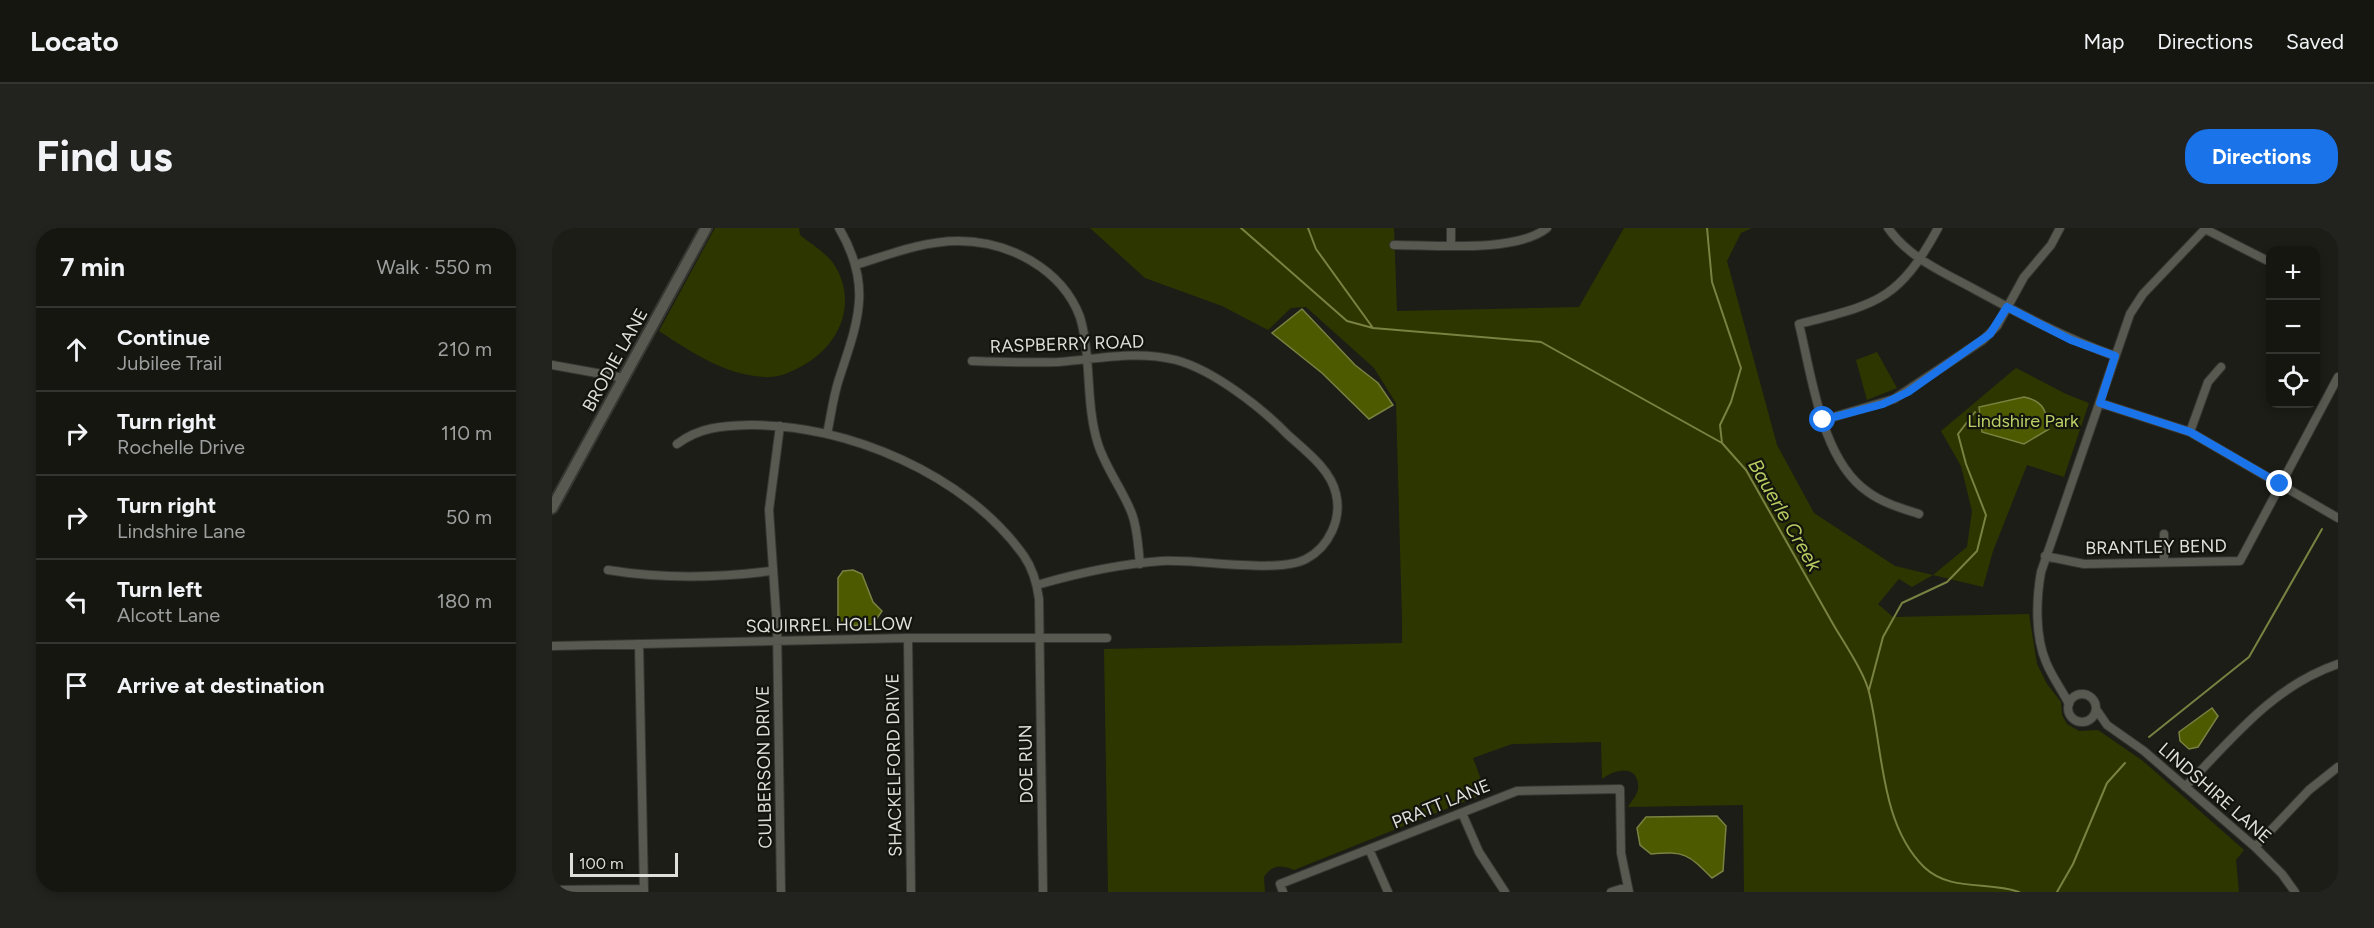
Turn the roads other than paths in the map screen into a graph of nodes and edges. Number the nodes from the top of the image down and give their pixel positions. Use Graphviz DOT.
graph roads {
  1 [pos="706,228"];
  2 [pos="839,228"];
  3 [pos="1451,228"];
  4 [pos="1547,228"];
  5 [pos="1888,228"];
  6 [pos="1938,228"];
  7 [pos="2060,228"];
  8 [pos="2205,228"];
  9 [pos="1394,245"];
  10 [pos="1451,245"];
  11 [pos="1920,260"];
  12 [pos="2266,260"];
  13 [pos="855,265"];
  14 [pos="2007,307"];
  15 [pos="2115,356"];
  16 [pos="1086,359"];
  17 [pos="972,361"];
  18 [pos="552,365"];
  19 [pos="2221,367"];
  20 [pos="2338,377"];
  21 [pos="624,378"];
  22 [pos="2100,403"];
  23 [pos="1823,420"];
  24 [pos="780,426"];
  25 [pos="2190,432"];
  26 [pos="827,434"];
  27 [pos="677,444"];
  28 [pos="2280,484"];
  29 [pos="552,508"];
  30 [pos="1918,514"];
  31 [pos="2338,518"];
  32 [pos="2164,534"];
  33 [pos="2045,556"];
  34 [pos="2164,562"];
  35 [pos="1140,564"];
  36 [pos="608,570"];
  37 [pos="771,571"];
  38 [pos="1037,585"];
  39 [pos="1039,636"];
  40 [pos="908,638"];
  41 [pos="1107,638"];
  42 [pos="777,641"];
  43 [pos="639,644"];
  44 [pos="552,646"];
  45 [pos="2338,664"];
  46 [pos="2058,686"];
  47 [pos="2078,695"];
  48 [pos="2069,704"];
  49 [pos="2096,709"];
  50 [pos="2089,720"];
  51 [pos="2107,725"];
  52 [pos="2338,768"];
  53 [pos="2185,787"];
  54 [pos="1462,813"];
  55 [pos="2254,847"];
  56 [pos="1369,849"];
  57 [pos="1282,888"];
  58 [pos="1628,889"];
  59 [pos="552,890"];
  60 [pos="644,891"];
  61 [pos="781,892"];
  62 [pos="911,892"];
  63 [pos="1043,892"];
  64 [pos="1388,892"];
  65 [pos="1505,892"];
  66 [pos="1611,892"];
  67 [pos="2295,892"];
  1 -- 21 [label="main road, BRODIE LANE"];
  2 -- 13 [label="street"];
  3 -- 10 [label="street"];
  4 -- 10 [label="street"];
  5 -- 11 [label="street"];
  6 -- 11 [label="street"];
  7 -- 14 [label="street"];
  8 -- 12 [label="street"];
  8 -- 15 [label="street, LINDSHIRE LANE"];
  9 -- 10 [label="street"];
  11 -- 14 [label="street"];
  11 -- 23 [label="street"];
  13 -- 16 [label="street"];
  13 -- 26 [label="street"];
  14 -- 15 [label="street"];
  14 -- 23 [label="street"];
  15 -- 22 [label="street, LINDSHIRE LANE"];
  16 -- 17 [label="street, RASPBERRY ROAD"];
  16 -- 35 [label="street"];
  16 -- 35 [label="street, RASPBERRY ROAD"];
  18 -- 21 [label="street"];
  19 -- 25 [label="street"];
  20 -- 28 [label="street, BRANTLEY BEND"];
  21 -- 29 [label="main road, BRODIE LANE"];
  22 -- 25 [label="street"];
  22 -- 33 [label="street, LINDSHIRE LANE"];
  23 -- 30 [label="street"];
  24 -- 26 [label="street"];
  24 -- 27 [label="street"];
  24 -- 37 [label="street, CULBERSON DRIVE"];
  25 -- 28 [label="street"];
  26 -- 38 [label="street"];
  28 -- 31 [label="street"];
  28 -- 34 [label="street, BRANTLEY BEND"];
  32 -- 34 [label="street"];
  33 -- 34 [label="street, BRANTLEY BEND"];
  33 -- 46 [label="street, LINDSHIRE LANE"];
  35 -- 38 [label="street, RASPBERRY ROAD"];
  36 -- 37 [label="street"];
  37 -- 42 [label="street, CULBERSON DRIVE"];
  38 -- 39 [label="street, DOE RUN"];
  39 -- 40 [label="street, SQUIRREL HOLLOW"];
  39 -- 41 [label="street, SQUIRREL HOLLOW"];
  39 -- 63 [label="street, DOE RUN"];
  40 -- 42 [label="street, SQUIRREL HOLLOW"];
  40 -- 62 [label="street, SHACKELFORD DRIVE"];
  42 -- 43 [label="street, SQUIRREL HOLLOW"];
  42 -- 61 [label="street, CULBERSON DRIVE"];
  43 -- 44 [label="street, SQUIRREL HOLLOW"];
  43 -- 60 [label="street"];
  45 -- 53 [label="street"];
  46 -- 47 [label="street, LINDSHIRE LANE"];
  46 -- 48 [label="street, LINDSHIRE LANE"];
  47 -- 48 [label="street"];
  47 -- 49 [label="street, LINDSHIRE LANE"];
  48 -- 50 [label="street, LINDSHIRE LANE"];
  49 -- 50 [label="street"];
  49 -- 51 [label="street, LINDSHIRE LANE"];
  50 -- 51 [label="street, LINDSHIRE LANE"];
  51 -- 53 [label="street, LINDSHIRE LANE"];
  52 -- 55 [label="street"];
  53 -- 55 [label="street, LINDSHIRE LANE"];
  54 -- 56 [label="street, PRATT LANE"];
  54 -- 58 [label="street, PRATT LANE"];
  54 -- 65 [label="street"];
  55 -- 67 [label="street, LINDSHIRE LANE"];
  56 -- 57 [label="street, PRATT LANE"];
  56 -- 64 [label="street"];
  58 -- 66 [label="street"];
  59 -- 60 [label="street"];
}
